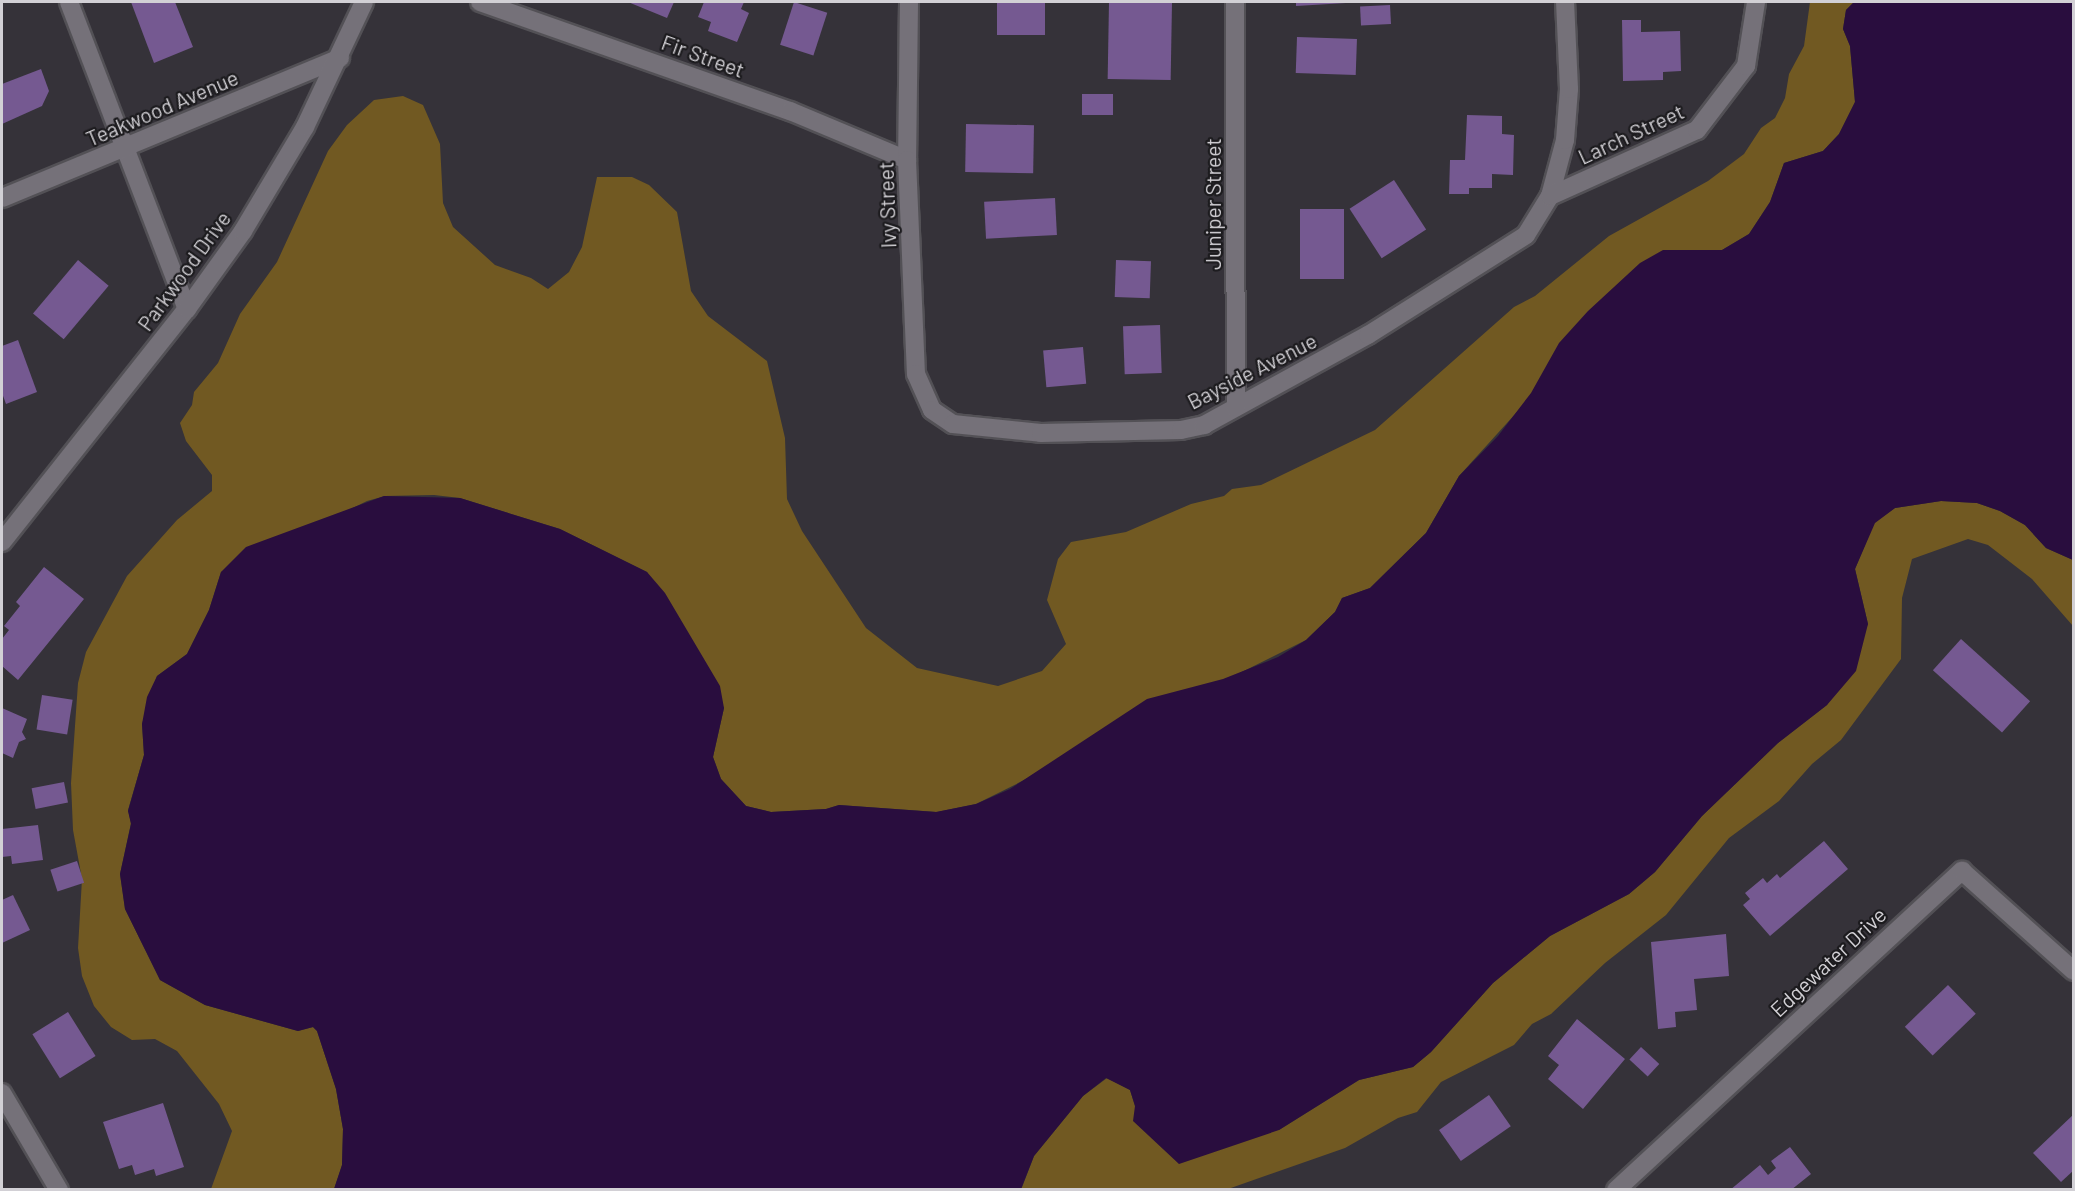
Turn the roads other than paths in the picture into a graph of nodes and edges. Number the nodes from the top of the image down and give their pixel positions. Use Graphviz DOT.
graph roads {
  1 [pos="69,2"];
  2 [pos="364,2"];
  3 [pos="480,2"];
  4 [pos="909,2"];
  5 [pos="1235,2"];
  6 [pos="1565,2"];
  7 [pos="1756,2"];
  8 [pos="340,58"];
  9 [pos="125,148"];
  10 [pos="907,160"];
  11 [pos="1550,196"];
  12 [pos="2,198"];
  13 [pos="188,309"];
  14 [pos="928,404"];
  15 [pos="1236,407"];
  16 [pos="2,542"];
  17 [pos="2073,971"];
  18 [pos="2,1093"];
  19 [pos="59,1190"];
  20 [pos="1616,1190"];
  1 -- 9 [label="street"];
  2 -- 8 [label="street, Parkwood Drive"];
  3 -- 10 [label="street, Fir Street"];
  4 -- 10 [label="street, Ivy Street"];
  5 -- 15 [label="street, Juniper Street"];
  6 -- 11 [label="street, Bayside Avenue"];
  7 -- 11 [label="street, Larch Street"];
  8 -- 9 [label="street, Teakwood Avenue"];
  8 -- 13 [label="street, Parkwood Drive"];
  9 -- 12 [label="street, Teakwood Avenue"];
  9 -- 13 [label="street"];
  10 -- 14 [label="street, Ivy Street"];
  11 -- 15 [label="street, Bayside Avenue"];
  13 -- 16 [label="street, Parkwood Drive"];
  14 -- 15 [label="street, Bayside Avenue"];
  17 -- 20 [label="street, Edgewater Drive"];
  18 -- 19 [label="street"];
}
